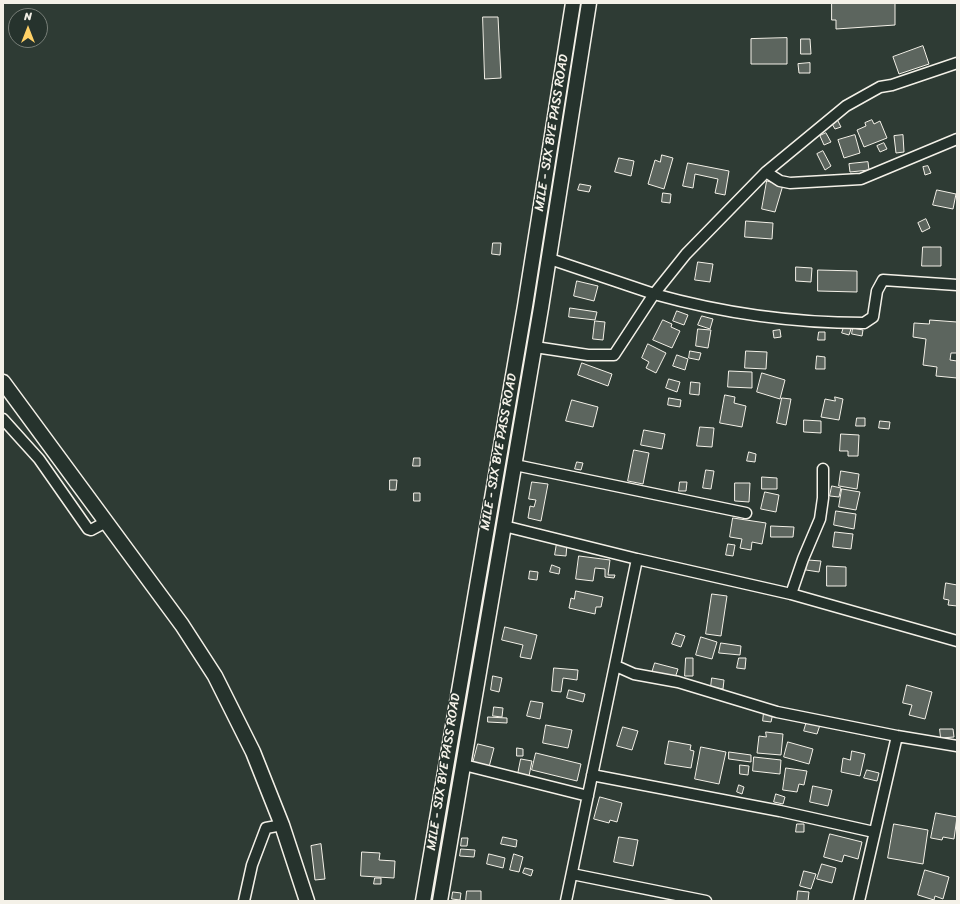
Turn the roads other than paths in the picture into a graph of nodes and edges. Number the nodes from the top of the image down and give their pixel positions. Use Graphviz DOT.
graph roads {
  1 [pos="573,3"];
  2 [pos="589,3"];
  3 [pos="957,63"];
  4 [pos="957,139"];
  5 [pos="766,172"];
  6 [pos="550,259"];
  7 [pos="957,285"];
  8 [pos="654,294"];
  9 [pos="524,306"];
  10 [pos="541,308"];
  11 [pos="535,347"];
  12 [pos="3,382"];
  13 [pos="3,419"];
  14 [pos="514,465"];
  15 [pos="823,469"];
  16 [pos="746,512"];
  17 [pos="106,522"];
  18 [pos="504,526"];
  19 [pos="637,559"];
  20 [pos="791,594"];
  21 [pos="957,641"];
  22 [pos="616,666"];
  23 [pos="897,736"];
  24 [pos="957,746"];
  25 [pos="464,765"];
  26 [pos="592,775"];
  27 [pos="588,796"];
  28 [pos="282,825"];
  29 [pos="874,832"];
  30 [pos="572,874"];
  31 [pos="244,901"];
  32 [pos="307,901"];
  33 [pos="423,901"];
  34 [pos="440,901"];
  35 [pos="566,901"];
  36 [pos="706,901"];
  37 [pos="859,901"];
  1 -- 9 [label="street, MILE - SIX BYE PASS ROAD"];
  2 -- 6 [label="street"];
  3 -- 5 [label="street"];
  4 -- 5 [label="street"];
  5 -- 8 [label="street"];
  6 -- 8 [label="street"];
  6 -- 10 [label="street"];
  7 -- 8 [label="street"];
  8 -- 11 [label="street"];
  9 -- 10 [label="street"];
  9 -- 33 [label="street, MILE - SIX BYE PASS ROAD"];
  10 -- 11 [label="street"];
  11 -- 14 [label="street"];
  12 -- 17 [label="street"];
  13 -- 17 [label="street"];
  14 -- 16 [label="street"];
  14 -- 18 [label="street"];
  15 -- 20 [label="street"];
  17 -- 28 [label="street"];
  18 -- 19 [label="street"];
  18 -- 25 [label="street"];
  19 -- 20 [label="street"];
  19 -- 22 [label="street"];
  20 -- 21 [label="street"];
  22 -- 23 [label="street"];
  22 -- 26 [label="street"];
  23 -- 24 [label="street"];
  23 -- 29 [label="street"];
  25 -- 27 [label="street"];
  25 -- 34 [label="street"];
  26 -- 27 [label="street"];
  26 -- 29 [label="street"];
  27 -- 30 [label="street"];
  28 -- 31 [label="street"];
  28 -- 32 [label="street"];
  29 -- 37 [label="street"];
  30 -- 35 [label="street"];
  30 -- 36 [label="street"];
}
